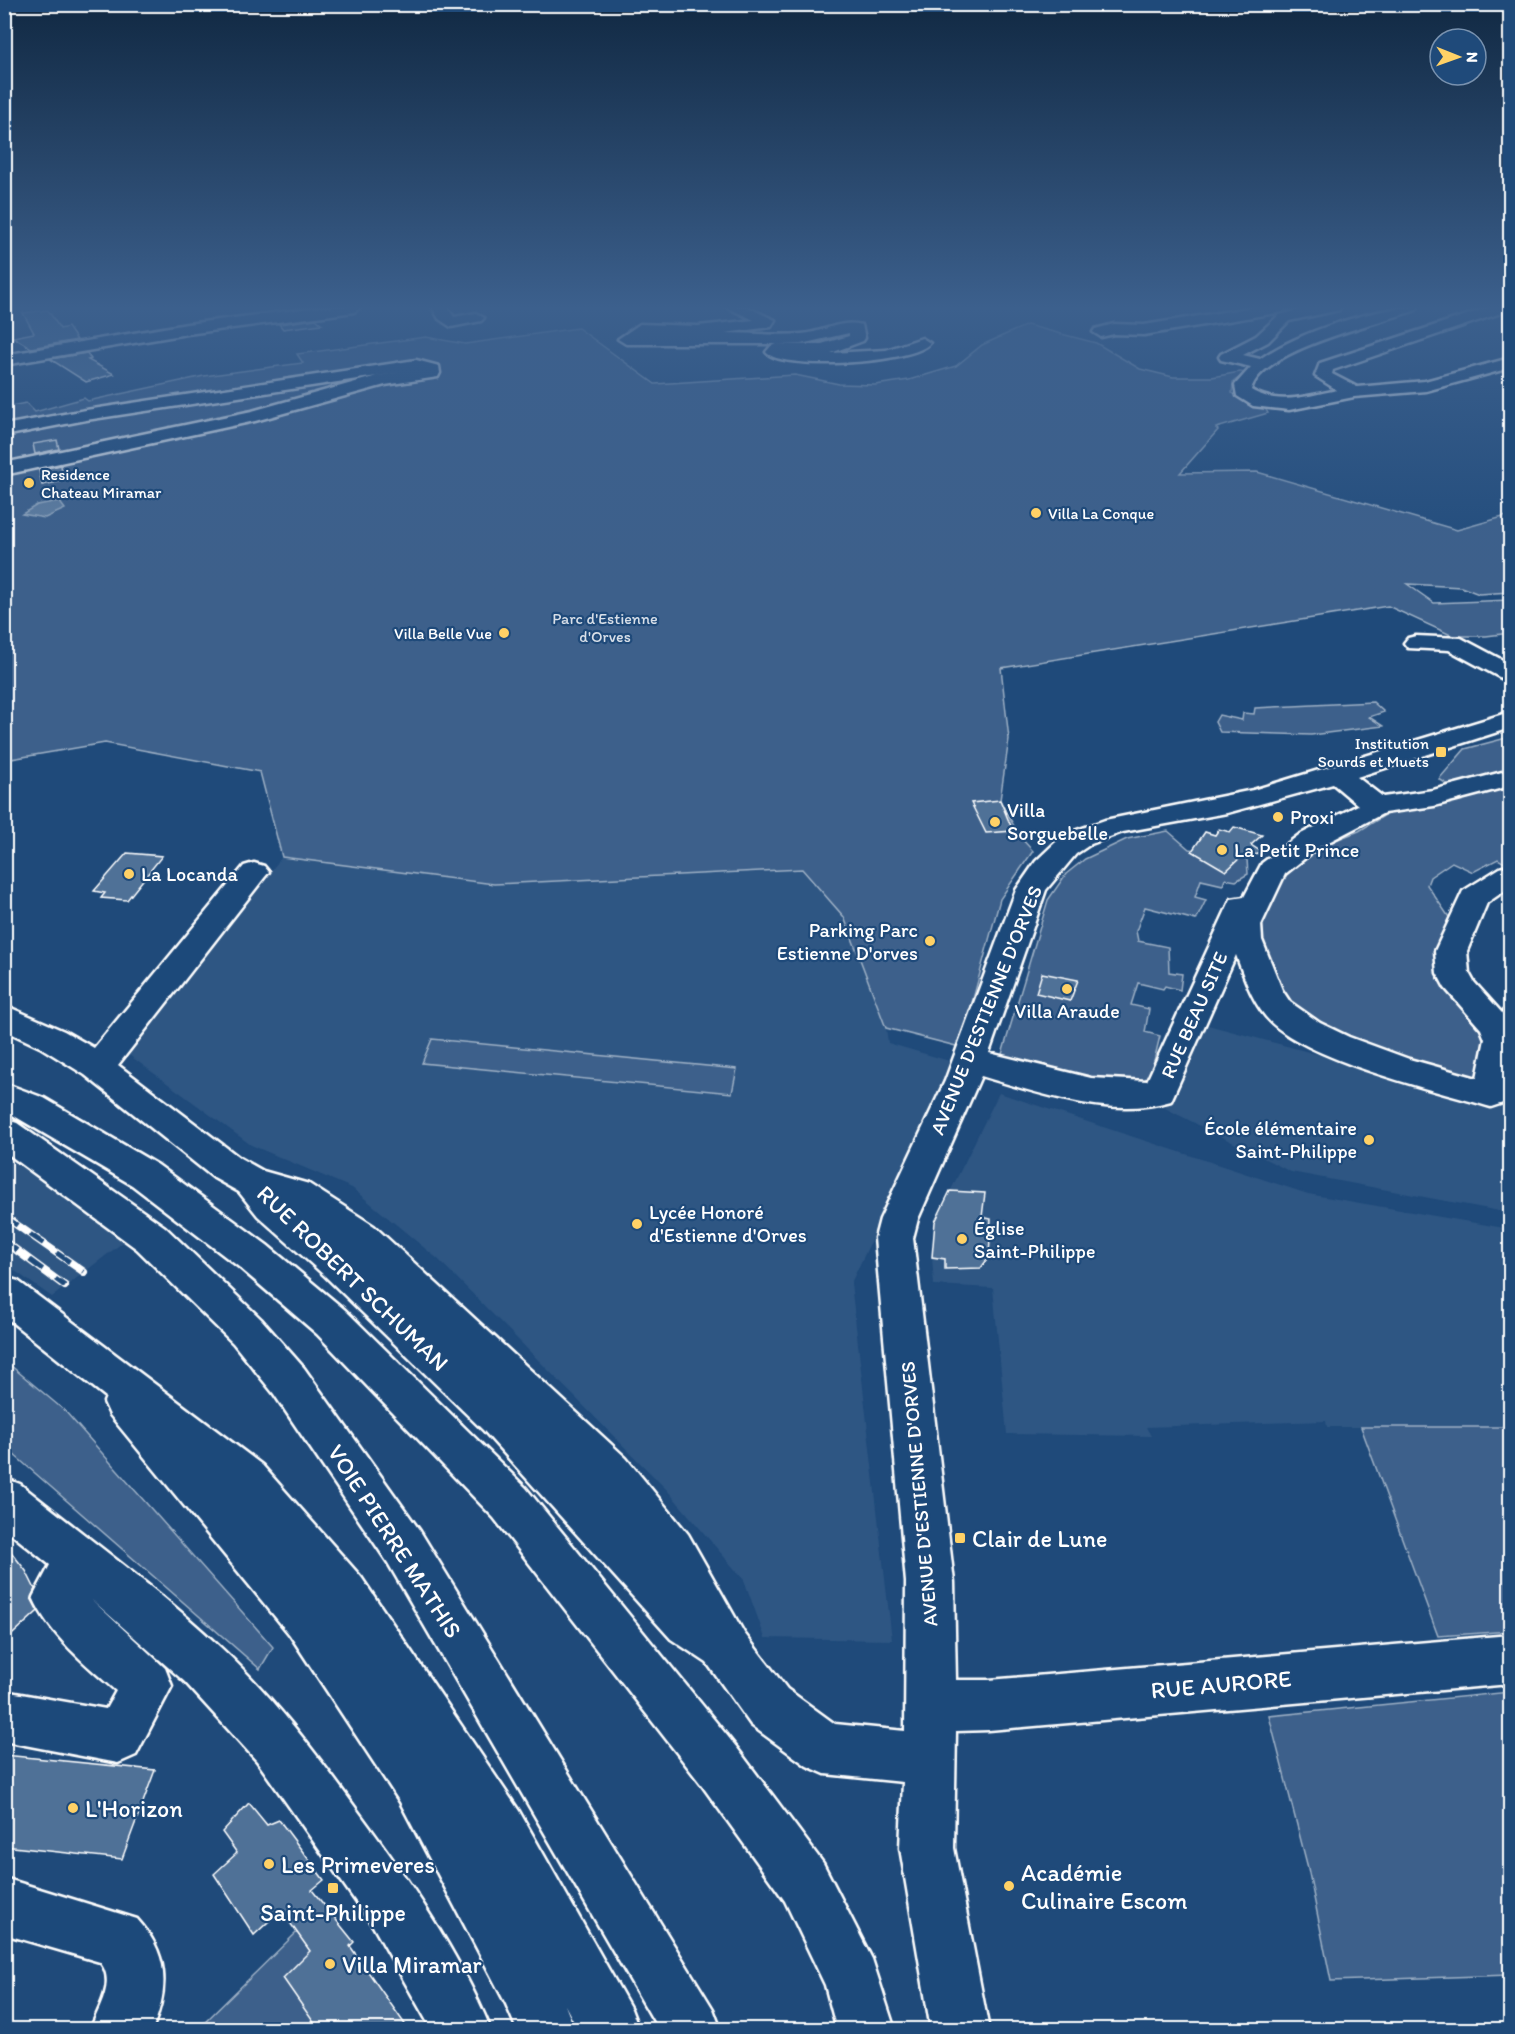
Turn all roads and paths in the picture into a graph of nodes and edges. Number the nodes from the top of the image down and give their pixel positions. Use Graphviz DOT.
graph roads {
  1 [pos="184,402"];
  2 [pos="304,402"];
  3 [pos="1259,402"];
  4 [pos="1304,402"];
  5 [pos="4,431"];
  6 [pos="4,469"];
  7 [pos="1416,643"];
  8 [pos="1510,673"];
  9 [pos="1510,720"];
  10 [pos="1336,773"];
  11 [pos="1510,778"];
  12 [pos="1377,806"];
  13 [pos="1272,869"];
  14 [pos="254,872"];
  15 [pos="1510,874"];
  16 [pos="4,1016"];
  17 [pos="971,1060"];
  18 [pos="97,1066"];
  19 [pos="4,1095"];
  20 [pos="1501,1097"];
  21 [pos="4,1132"];
  22 [pos="4,1293"];
  23 [pos="81,1350"];
  24 [pos="4,1499"];
  25 [pos="79,1562"];
  26 [pos="1510,1659"];
  27 [pos="931,1706"];
  28 [pos="4,1716"];
  29 [pos="929,1758"];
  30 [pos="4,1906"];
  31 [pos="119,2030"];
  32 [pos="462,2030"];
  33 [pos="546,2030"];
  34 [pos="610,2030"];
  35 [pos="692,2030"];
  36 [pos="866,2030"];
  37 [pos="960,2030"];
  1 -- 5 [label="main road"];
  2 -- 6 [label="main road"];
  3 -- 4 [label="main road"];
  7 -- 8 [label="main road"];
  9 -- 10 [label="main road, AVENUE D'ESTIENNE D'ORVES"];
  10 -- 12 [label="main road"];
  10 -- 17 [label="main road, AVENUE D'ESTIENNE D'ORVES"];
  11 -- 12 [label="main road"];
  12 -- 13 [label="main road"];
  13 -- 17 [label="main road, RUE BEAU SITE"];
  13 -- 20 [label="main road"];
  14 -- 18 [label="main road"];
  15 -- 20 [label="main road"];
  16 -- 18 [label="main road"];
  17 -- 27 [label="main road, AVENUE D'ESTIENNE D'ORVES"];
  18 -- 29 [label="main road, RUE ROBERT SCHUMAN"];
  19 -- 36 [label="main road"];
  21 -- 35 [label="main road, VOIE PIERRE MATHIS"];
  22 -- 23 [label="main road"];
  23 -- 33 [label="main road"];
  23 -- 34 [label="main road"];
  24 -- 25 [label="main road"];
  25 -- 28 [label="main road"];
  25 -- 32 [label="main road"];
  26 -- 27 [label="main road, RUE AURORE"];
  27 -- 29 [label="main road, AVENUE D'ESTIENNE D'ORVES"];
  29 -- 37 [label="main road, AVENUE D'ESTIENNE D'ORVES"];
  30 -- 31 [label="main road"];
}
